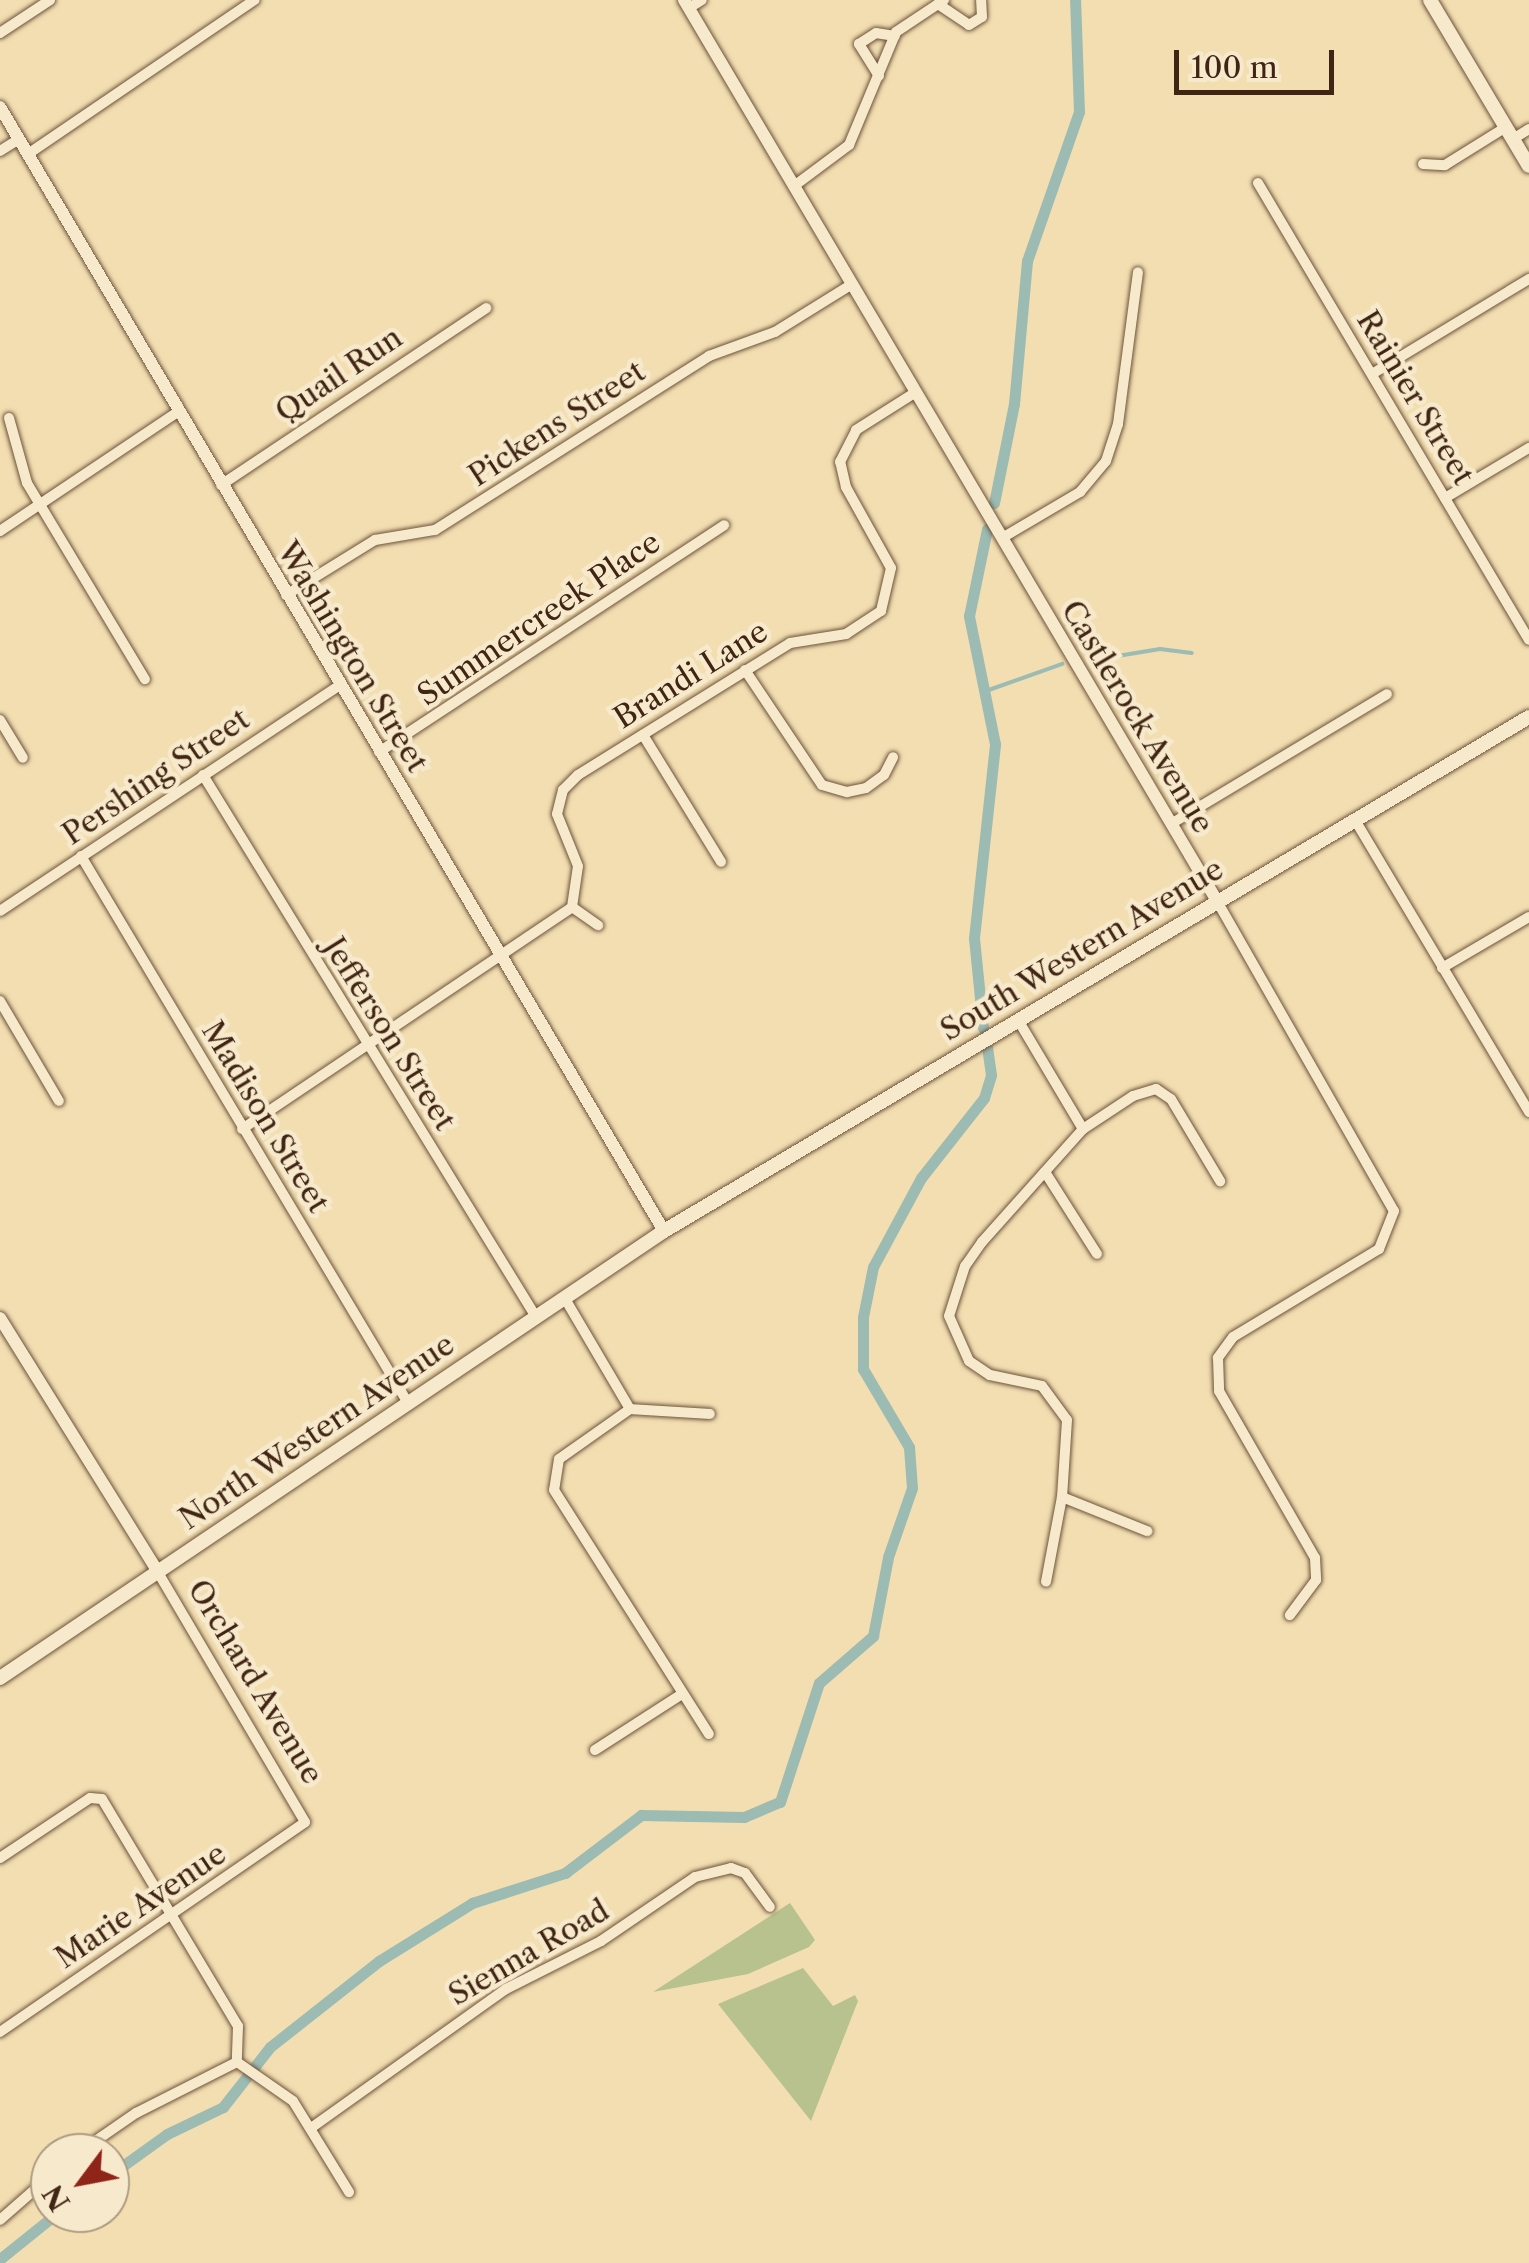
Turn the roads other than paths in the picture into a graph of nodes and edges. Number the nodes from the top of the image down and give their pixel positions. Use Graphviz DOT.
graph roads {
  1 [pos="50,0"];
  2 [pos="255,0"];
  3 [pos="702,0"];
  4 [pos="981,0"];
  5 [pos="1430,0"];
  6 [pos="941,2"];
  7 [pos="687,4"];
  8 [pos="0,33"];
  9 [pos="894,36"];
  10 [pos="879,76"];
  11 [pos="0,107"];
  12 [pos="1529,129"];
  13 [pos="1510,133"];
  14 [pos="19,139"];
  15 [pos="0,152"];
  16 [pos="28,154"];
  17 [pos="1423,164"];
  18 [pos="1529,166"];
  19 [pos="1258,183"];
  20 [pos="794,186"];
  21 [pos="1138,272"];
  22 [pos="1529,280"];
  23 [pos="852,284"];
  24 [pos="486,308"];
  25 [pos="1372,374"];
  26 [pos="916,392"];
  27 [pos="178,412"];
  28 [pos="10,418"];
  29 [pos="1529,448"];
  30 [pos="220,484"];
  31 [pos="1445,498"];
  32 [pos="41,504"];
  33 [pos="724,525"];
  34 [pos="0,531"];
  35 [pos="1002,538"];
  36 [pos="286,596"];
  37 [pos="1524,619"];
  38 [pos="1529,640"];
  39 [pos="745,670"];
  40 [pos="145,679"];
  41 [pos="340,686"];
  42 [pos="1387,694"];
  43 [pos="1529,717"];
  44 [pos="0,720"];
  45 [pos="644,736"];
  46 [pos="380,752"];
  47 [pos="893,757"];
  48 [pos="23,758"];
  49 [pos="203,775"];
  50 [pos="1355,820"];
  51 [pos="1171,824"];
  52 [pos="81,856"];
  53 [pos="721,862"];
  54 [pos="1217,901"];
  55 [pos="572,907"];
  56 [pos="0,910"];
  57 [pos="1529,917"];
  58 [pos="598,925"];
  59 [pos="500,953"];
  60 [pos="1442,968"];
  61 [pos="0,1001"];
  62 [pos="1018,1020"];
  63 [pos="366,1048"];
  64 [pos="59,1101"];
  65 [pos="1529,1112"];
  66 [pos="242,1129"];
  67 [pos="1083,1129"];
  68 [pos="1046,1172"];
  69 [pos="1220,1181"];
  70 [pos="664,1230"];
  71 [pos="1097,1254"];
  72 [pos="564,1297"];
  73 [pos="536,1316"];
  74 [pos="0,1318"];
  75 [pos="408,1403"];
  76 [pos="630,1409"];
  77 [pos="710,1414"];
  78 [pos="1062,1497"];
  79 [pos="1147,1531"];
  80 [pos="158,1572"];
  81 [pos="1046,1582"];
  82 [pos="1290,1615"];
  83 [pos="0,1678"];
  84 [pos="682,1694"];
  85 [pos="708,1734"];
  86 [pos="595,1750"];
  87 [pos="306,1818"];
  88 [pos="0,1858"];
  89 [pos="770,1906"];
  90 [pos="174,1916"];
  91 [pos="0,2032"];
  92 [pos="242,2065"];
  93 [pos="311,2128"];
  94 [pos="108,2133"];
  95 [pos="349,2192"];
  96 [pos="30,2194"];
  97 [pos="0,2220"];
  1 -- 8 [label="street"];
  2 -- 16 [label="street"];
  3 -- 7 [label="street"];
  4 -- 6 [label="street"];
  5 -- 13 [label="main road"];
  6 -- 9 [label="street"];
  7 -- 20 [label="street, Castlerock Avenue"];
  9 -- 10 [label="street"];
  9 -- 10 [label="street"];
  10 -- 20 [label="street"];
  11 -- 14 [label="street, Washington Street"];
  12 -- 13 [label="street"];
  13 -- 17 [label="street"];
  13 -- 18 [label="main road"];
  14 -- 15 [label="street"];
  14 -- 16 [label="street, Washington Street"];
  16 -- 27 [label="street, Washington Street"];
  19 -- 25 [label="street, Rainier Street"];
  20 -- 23 [label="street, Castlerock Avenue"];
  21 -- 35 [label="street"];
  22 -- 25 [label="street"];
  23 -- 26 [label="street, Castlerock Avenue"];
  23 -- 36 [label="street, Pickens Street"];
  24 -- 30 [label="street, Quail Run"];
  25 -- 31 [label="street, Rainier Street"];
  26 -- 35 [label="street, Castlerock Avenue"];
  26 -- 39 [label="street, Brandi Lane"];
  27 -- 30 [label="street, Washington Street"];
  27 -- 32 [label="street"];
  28 -- 32 [label="street"];
  29 -- 31 [label="street"];
  30 -- 36 [label="street, Washington Street"];
  31 -- 37 [label="street, Rainier Street"];
  32 -- 34 [label="street"];
  32 -- 40 [label="street"];
  33 -- 46 [label="street, Summercreek Place"];
  35 -- 51 [label="street, Castlerock Avenue"];
  36 -- 41 [label="street, Washington Street"];
  37 -- 38 [label="street, Rainier Street"];
  39 -- 45 [label="street, Brandi Lane"];
  39 -- 47 [label="street"];
  41 -- 46 [label="street, Washington Street"];
  41 -- 49 [label="street, Pershing Street"];
  42 -- 51 [label="street"];
  43 -- 50 [label="main road, South Western Avenue"];
  44 -- 48 [label="street"];
  45 -- 53 [label="street"];
  45 -- 55 [label="street, Brandi Lane"];
  46 -- 59 [label="street, Washington Street"];
  49 -- 52 [label="street, Pershing Street"];
  49 -- 63 [label="street, Jefferson Street"];
  50 -- 54 [label="main road, South Western Avenue"];
  50 -- 60 [label="street"];
  51 -- 54 [label="street, Castlerock Avenue"];
  52 -- 56 [label="street, Pershing Street"];
  52 -- 66 [label="street, Madison Street"];
  54 -- 62 [label="main road, South Western Avenue"];
  54 -- 82 [label="street, Castlerock Avenue"];
  55 -- 58 [label="street"];
  55 -- 59 [label="street"];
  57 -- 60 [label="street"];
  59 -- 63 [label="street"];
  59 -- 70 [label="street, Washington Street"];
  60 -- 65 [label="street"];
  61 -- 64 [label="street"];
  62 -- 67 [label="street"];
  62 -- 70 [label="main road, South Western Avenue"];
  63 -- 66 [label="street"];
  63 -- 73 [label="street, Jefferson Street"];
  66 -- 75 [label="street, Madison Street"];
  67 -- 68 [label="street"];
  67 -- 69 [label="street"];
  68 -- 71 [label="street"];
  68 -- 78 [label="street"];
  70 -- 72 [label="main road, North Western Avenue"];
  72 -- 73 [label="main road, North Western Avenue"];
  72 -- 76 [label="street"];
  73 -- 75 [label="main road, North Western Avenue"];
  74 -- 80 [label="street, Orchard Avenue"];
  75 -- 80 [label="main road, North Western Avenue"];
  76 -- 77 [label="street"];
  76 -- 84 [label="street"];
  78 -- 79 [label="street"];
  78 -- 81 [label="street"];
  80 -- 83 [label="main road, North Western Avenue"];
  80 -- 87 [label="street, Orchard Avenue"];
  84 -- 85 [label="street"];
  84 -- 86 [label="street"];
  87 -- 90 [label="street, Marie Avenue"];
  88 -- 90 [label="street"];
  89 -- 93 [label="street, Sienna Road"];
  90 -- 91 [label="street, Marie Avenue"];
  90 -- 92 [label="street"];
  92 -- 93 [label="street"];
  92 -- 94 [label="street"];
  93 -- 95 [label="street"];
  96 -- 97 [label="street"];
}
